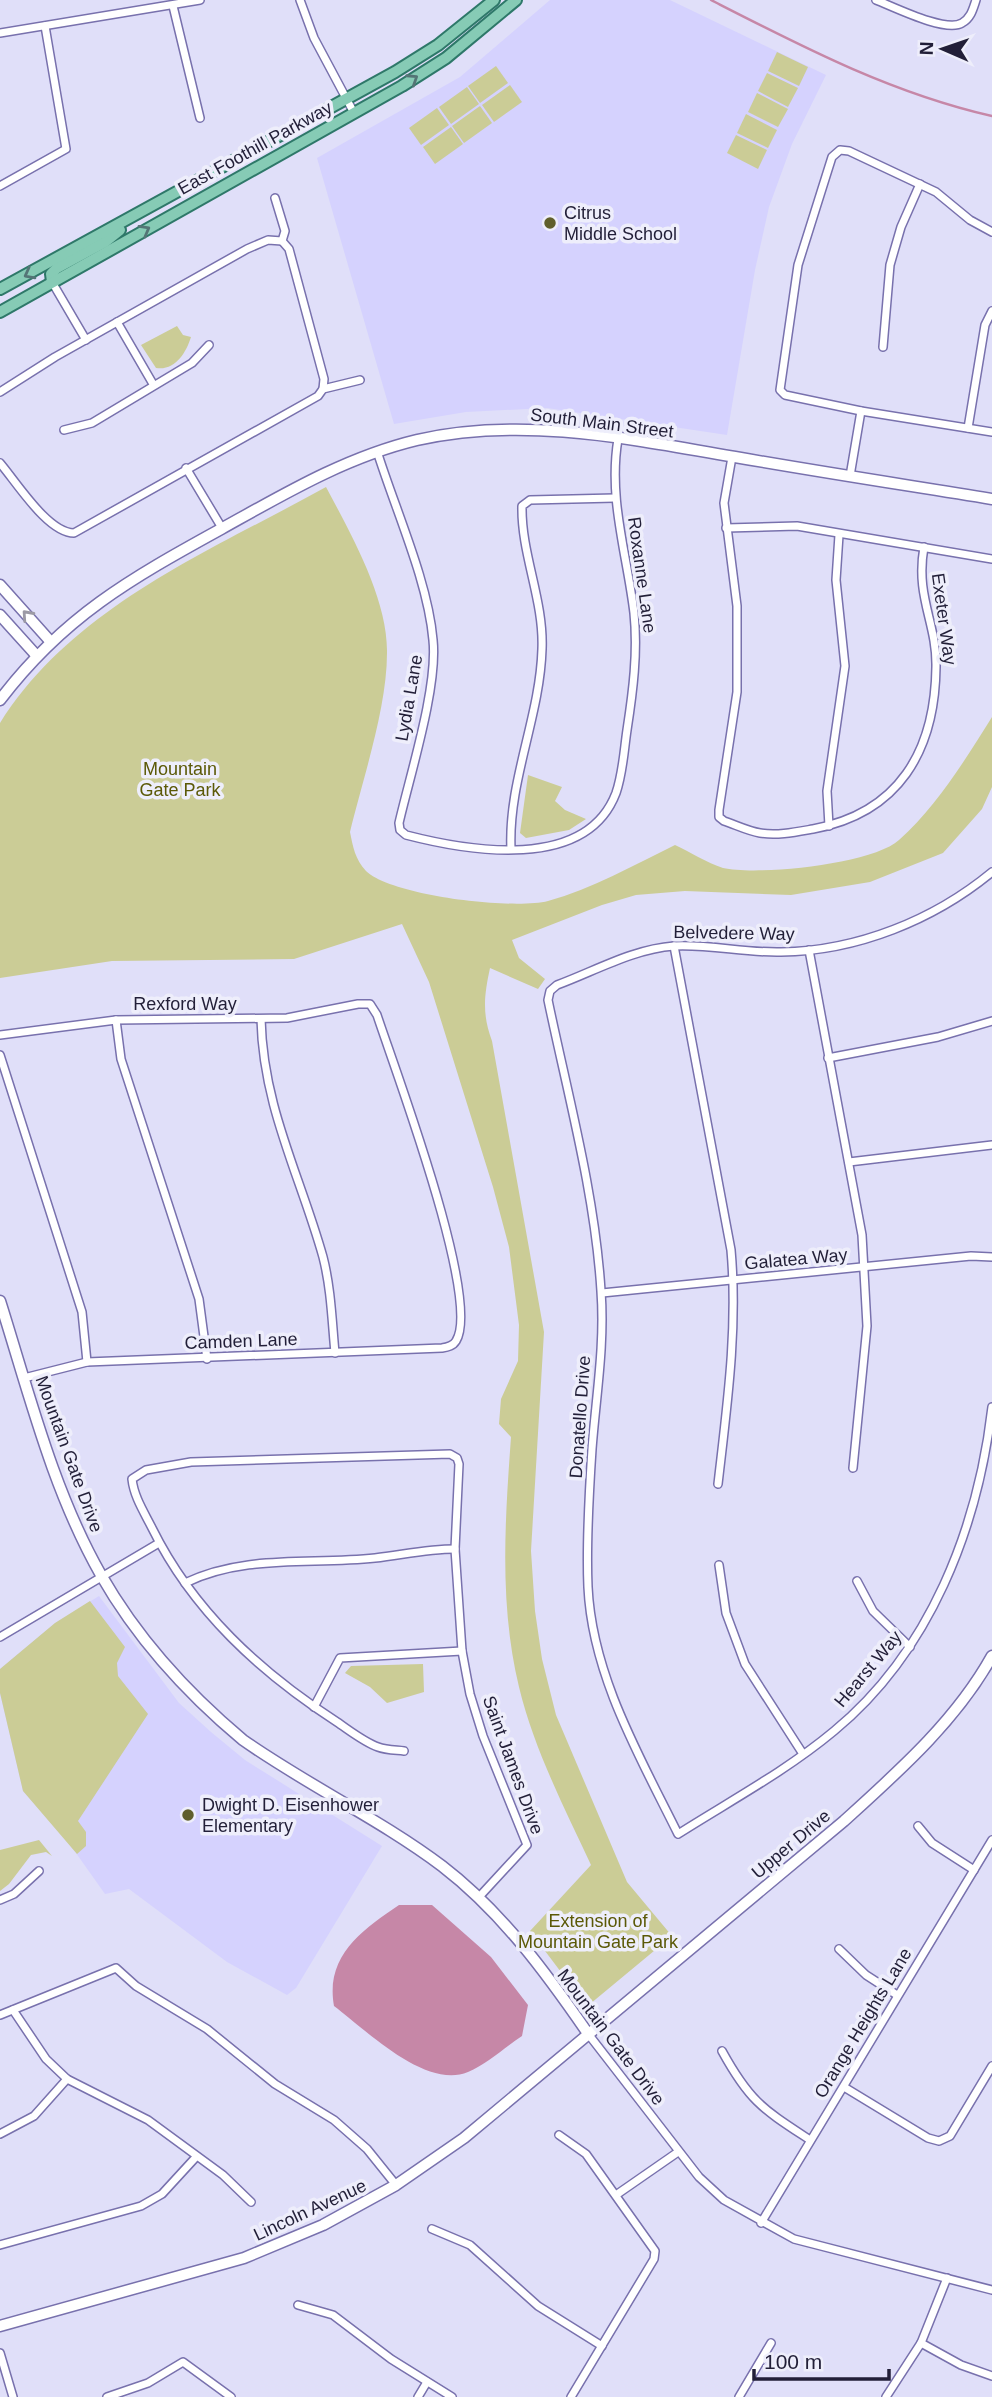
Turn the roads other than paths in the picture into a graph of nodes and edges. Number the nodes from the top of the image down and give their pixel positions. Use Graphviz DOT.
graph roads {
  1 [pos="200,0"];
  2 [pos="300,0"];
  3 [pos="494,0"];
  4 [pos="516,0"];
  5 [pos="876,0"];
  6 [pos="976,0"];
  7 [pos="173,6"];
  8 [pos="45,26"];
  9 [pos="0,33"];
  10 [pos="346,99"];
  11 [pos="354,113"];
  12 [pos="200,118"];
  13 [pos="920,184"];
  14 [pos="0,186"];
  15 [pos="275,198"];
  16 [pos="141,213"];
  17 [pos="992,232"];
  18 [pos="282,242"];
  19 [pos="52,282"];
  20 [pos="0,289"];
  21 [pos="992,311"];
  22 [pos="0,312"];
  23 [pos="117,322"];
  24 [pos="86,340"];
  25 [pos="209,345"];
  26 [pos="883,347"];
  27 [pos="360,380"];
  28 [pos="152,384"];
  29 [pos="323,389"];
  30 [pos="0,392"];
  31 [pos="862,411"];
  32 [pos="968,428"];
  33 [pos="64,430"];
  34 [pos="992,432"];
  35 [pos="618,439"];
  36 [pos="377,451"];
  37 [pos="732,457"];
  38 [pos="0,463"];
  39 [pos="187,468"];
  40 [pos="850,476"];
  41 [pos="615,498"];
  42 [pos="992,499"];
  43 [pos="222,528"];
  44 [pos="726,528"];
  45 [pos="839,534"];
  46 [pos="924,547"];
  47 [pos="992,559"];
  48 [pos="0,585"];
  49 [pos="0,615"];
  50 [pos="50,641"];
  51 [pos="36,655"];
  52 [pos="0,700"];
  53 [pos="830,826"];
  54 [pos="511,849"];
  55 [pos="992,872"];
  56 [pos="674,946"];
  57 [pos="810,950"];
  58 [pos="550,990"];
  59 [pos="261,1019"];
  60 [pos="116,1020"];
  61 [pos="992,1021"];
  62 [pos="0,1035"];
  63 [pos="0,1055"];
  64 [pos="828,1058"];
  65 [pos="992,1145"];
  66 [pos="849,1162"];
  67 [pos="992,1257"];
  68 [pos="865,1269"];
  69 [pos="734,1280"];
  70 [pos="602,1293"];
  71 [pos="0,1301"];
  72 [pos="457,1340"];
  73 [pos="335,1353"];
  74 [pos="206,1359"];
  75 [pos="88,1362"];
  76 [pos="24,1378"];
  77 [pos="992,1408"];
  78 [pos="853,1468"];
  79 [pos="718,1484"];
  80 [pos="159,1544"];
  81 [pos="455,1549"];
  82 [pos="719,1565"];
  83 [pos="102,1576"];
  84 [pos="857,1581"];
  85 [pos="185,1583"];
  86 [pos="0,1637"];
  87 [pos="909,1647"];
  88 [pos="462,1651"];
  89 [pos="992,1656"];
  90 [pos="314,1707"];
  91 [pos="404,1751"];
  92 [pos="803,1754"];
  93 [pos="918,1826"];
  94 [pos="678,1834"];
  95 [pos="992,1840"];
  96 [pos="974,1870"];
  97 [pos="40,1871"];
  98 [pos="479,1898"];
  99 [pos="0,1900"];
  100 [pos="839,1949"];
  101 [pos="897,1996"];
  102 [pos="13,2010"];
  103 [pos="0,2015"];
  104 [pos="589,2035"];
  105 [pos="722,2051"];
  106 [pos="992,2066"];
  107 [pos="67,2079"];
  108 [pos="844,2087"];
  109 [pos="0,2134"];
  110 [pos="559,2135"];
  111 [pos="810,2140"];
  112 [pos="678,2152"];
  113 [pos="196,2157"];
  114 [pos="396,2185"];
  115 [pos="616,2195"];
  116 [pos="251,2202"];
  117 [pos="761,2222"];
  118 [pos="432,2229"];
  119 [pos="0,2245"];
  120 [pos="947,2278"];
  121 [pos="992,2290"];
  122 [pos="298,2305"];
  123 [pos="0,2326"];
  124 [pos="771,2343"];
  125 [pos="921,2343"];
  126 [pos="602,2346"];
  127 [pos="0,2353"];
  128 [pos="992,2376"];
  129 [pos="427,2382"];
  130 [pos="13,2397"];
  131 [pos="107,2397"];
  132 [pos="231,2397"];
  133 [pos="418,2397"];
  134 [pos="452,2397"];
  135 [pos="570,2397"];
  136 [pos="739,2397"];
  137 [pos="886,2397"];
  1 -- 7 [label="street"];
  2 -- 10 [label="street"];
  3 -- 10 [label="main road, East Foothill Parkway"];
  11 -- 4 [label="main road, East Foothill Parkway, one-way"];
  5 -- 6 [label="street"];
  7 -- 8 [label="street"];
  7 -- 12 [label="street"];
  8 -- 9 [label="street"];
  8 -- 14 [label="street"];
  10 -- 11 [label="street"];
  10 -- 16 [label="main road, East Foothill Parkway"];
  19 -- 11 [label="main road, East Foothill Parkway, one-way"];
  13 -- 17 [label="street"];
  13 -- 26 [label="street"];
  13 -- 31 [label="street"];
  15 -- 18 [label="street"];
  16 -- 19 [label="main road"];
  16 -- 20 [label="main road, East Foothill Parkway, one-way"];
  18 -- 23 [label="street"];
  18 -- 29 [label="street"];
  19 -- 22 [label="main road, East Foothill Parkway"];
  19 -- 24 [label="street"];
  21 -- 32 [label="street"];
  23 -- 24 [label="street"];
  23 -- 28 [label="street"];
  24 -- 30 [label="street"];
  25 -- 28 [label="street"];
  27 -- 29 [label="street"];
  28 -- 33 [label="street"];
  29 -- 39 [label="street"];
  31 -- 32 [label="street"];
  31 -- 40 [label="street"];
  32 -- 34 [label="street"];
  35 -- 36 [label="main road, South Main Street"];
  35 -- 37 [label="main road, South Main Street"];
  35 -- 41 [label="street, Roxanne Lane"];
  36 -- 43 [label="main road, South Main Street"];
  36 -- 54 [label="street, Lydia Lane"];
  37 -- 40 [label="main road, South Main Street"];
  37 -- 44 [label="street"];
  38 -- 39 [label="street"];
  39 -- 43 [label="street"];
  40 -- 42 [label="main road, South Main Street"];
  41 -- 54 [label="street, Roxanne Lane"];
  41 -- 54 [label="street"];
  43 -- 50 [label="main road, South Main Street"];
  44 -- 45 [label="street"];
  44 -- 53 [label="street, Exeter Way"];
  45 -- 46 [label="street"];
  45 -- 53 [label="street"];
  46 -- 47 [label="street"];
  46 -- 53 [label="street, Exeter Way"];
  50 -- 48 [label="main road, one-way"];
  49 -- 51 [label="main road"];
  50 -- 51 [label="main road, South Main Street"];
  51 -- 52 [label="main road"];
  55 -- 57 [label="street, Belvedere Way"];
  56 -- 57 [label="street, Belvedere Way"];
  56 -- 58 [label="street, Belvedere Way"];
  56 -- 69 [label="street"];
  57 -- 64 [label="street"];
  58 -- 70 [label="street, Donatello Drive"];
  59 -- 60 [label="street, Rexford Way"];
  59 -- 72 [label="street, Rexford Way"];
  59 -- 73 [label="street"];
  60 -- 62 [label="street, Rexford Way"];
  60 -- 74 [label="street"];
  61 -- 64 [label="street"];
  63 -- 75 [label="street"];
  64 -- 66 [label="street"];
  65 -- 66 [label="street"];
  66 -- 68 [label="street"];
  67 -- 68 [label="street, Galatea Way"];
  68 -- 69 [label="street, Galatea Way"];
  68 -- 78 [label="street"];
  69 -- 70 [label="street, Galatea Way"];
  69 -- 79 [label="street"];
  70 -- 94 [label="street, Donatello Drive"];
  71 -- 76 [label="main road, Mountain Gate Drive"];
  72 -- 73 [label="street, Camden Lane"];
  73 -- 74 [label="street, Camden Lane"];
  74 -- 75 [label="street, Camden Lane"];
  75 -- 76 [label="street, Camden Lane"];
  76 -- 83 [label="main road, Mountain Gate Drive"];
  77 -- 87 [label="street, Hearst Way"];
  80 -- 81 [label="street, Saint James Drive"];
  80 -- 83 [label="street"];
  80 -- 85 [label="street"];
  81 -- 85 [label="street"];
  81 -- 88 [label="street, Saint James Drive"];
  82 -- 92 [label="street"];
  83 -- 86 [label="street"];
  83 -- 98 [label="main road, Mountain Gate Drive"];
  84 -- 87 [label="street"];
  85 -- 90 [label="street"];
  87 -- 92 [label="street, Hearst Way"];
  88 -- 90 [label="street"];
  88 -- 98 [label="street, Saint James Drive"];
  89 -- 104 [label="main road, Upper Drive"];
  90 -- 91 [label="street"];
  92 -- 94 [label="street, Hearst Way"];
  93 -- 96 [label="street"];
  95 -- 96 [label="street, Orange Heights Lane"];
  96 -- 101 [label="street, Orange Heights Lane"];
  97 -- 99 [label="street"];
  98 -- 104 [label="main road, Mountain Gate Drive"];
  100 -- 101 [label="street"];
  101 -- 108 [label="street, Orange Heights Lane"];
  102 -- 103 [label="street"];
  102 -- 107 [label="street"];
  102 -- 114 [label="street"];
  104 -- 112 [label="street, Mountain Gate Drive"];
  104 -- 114 [label="main road, Lincoln Avenue"];
  105 -- 111 [label="street"];
  106 -- 108 [label="street"];
  107 -- 109 [label="street"];
  107 -- 113 [label="street"];
  108 -- 111 [label="street, Orange Heights Lane"];
  110 -- 115 [label="street"];
  111 -- 117 [label="street, Orange Heights Lane"];
  112 -- 115 [label="street"];
  112 -- 117 [label="street, Mountain Gate Drive"];
  113 -- 116 [label="street"];
  113 -- 119 [label="street"];
  114 -- 123 [label="main road, Lincoln Avenue"];
  115 -- 126 [label="street"];
  117 -- 120 [label="street, Mountain Gate Drive"];
  118 -- 126 [label="street"];
  120 -- 121 [label="street, Mountain Gate Drive"];
  120 -- 125 [label="street"];
  122 -- 129 [label="street"];
  124 -- 136 [label="street"];
  125 -- 128 [label="street"];
  125 -- 137 [label="street"];
  126 -- 135 [label="street"];
  127 -- 130 [label="street"];
  129 -- 133 [label="street"];
  129 -- 134 [label="street"];
  131 -- 132 [label="street"];
}
